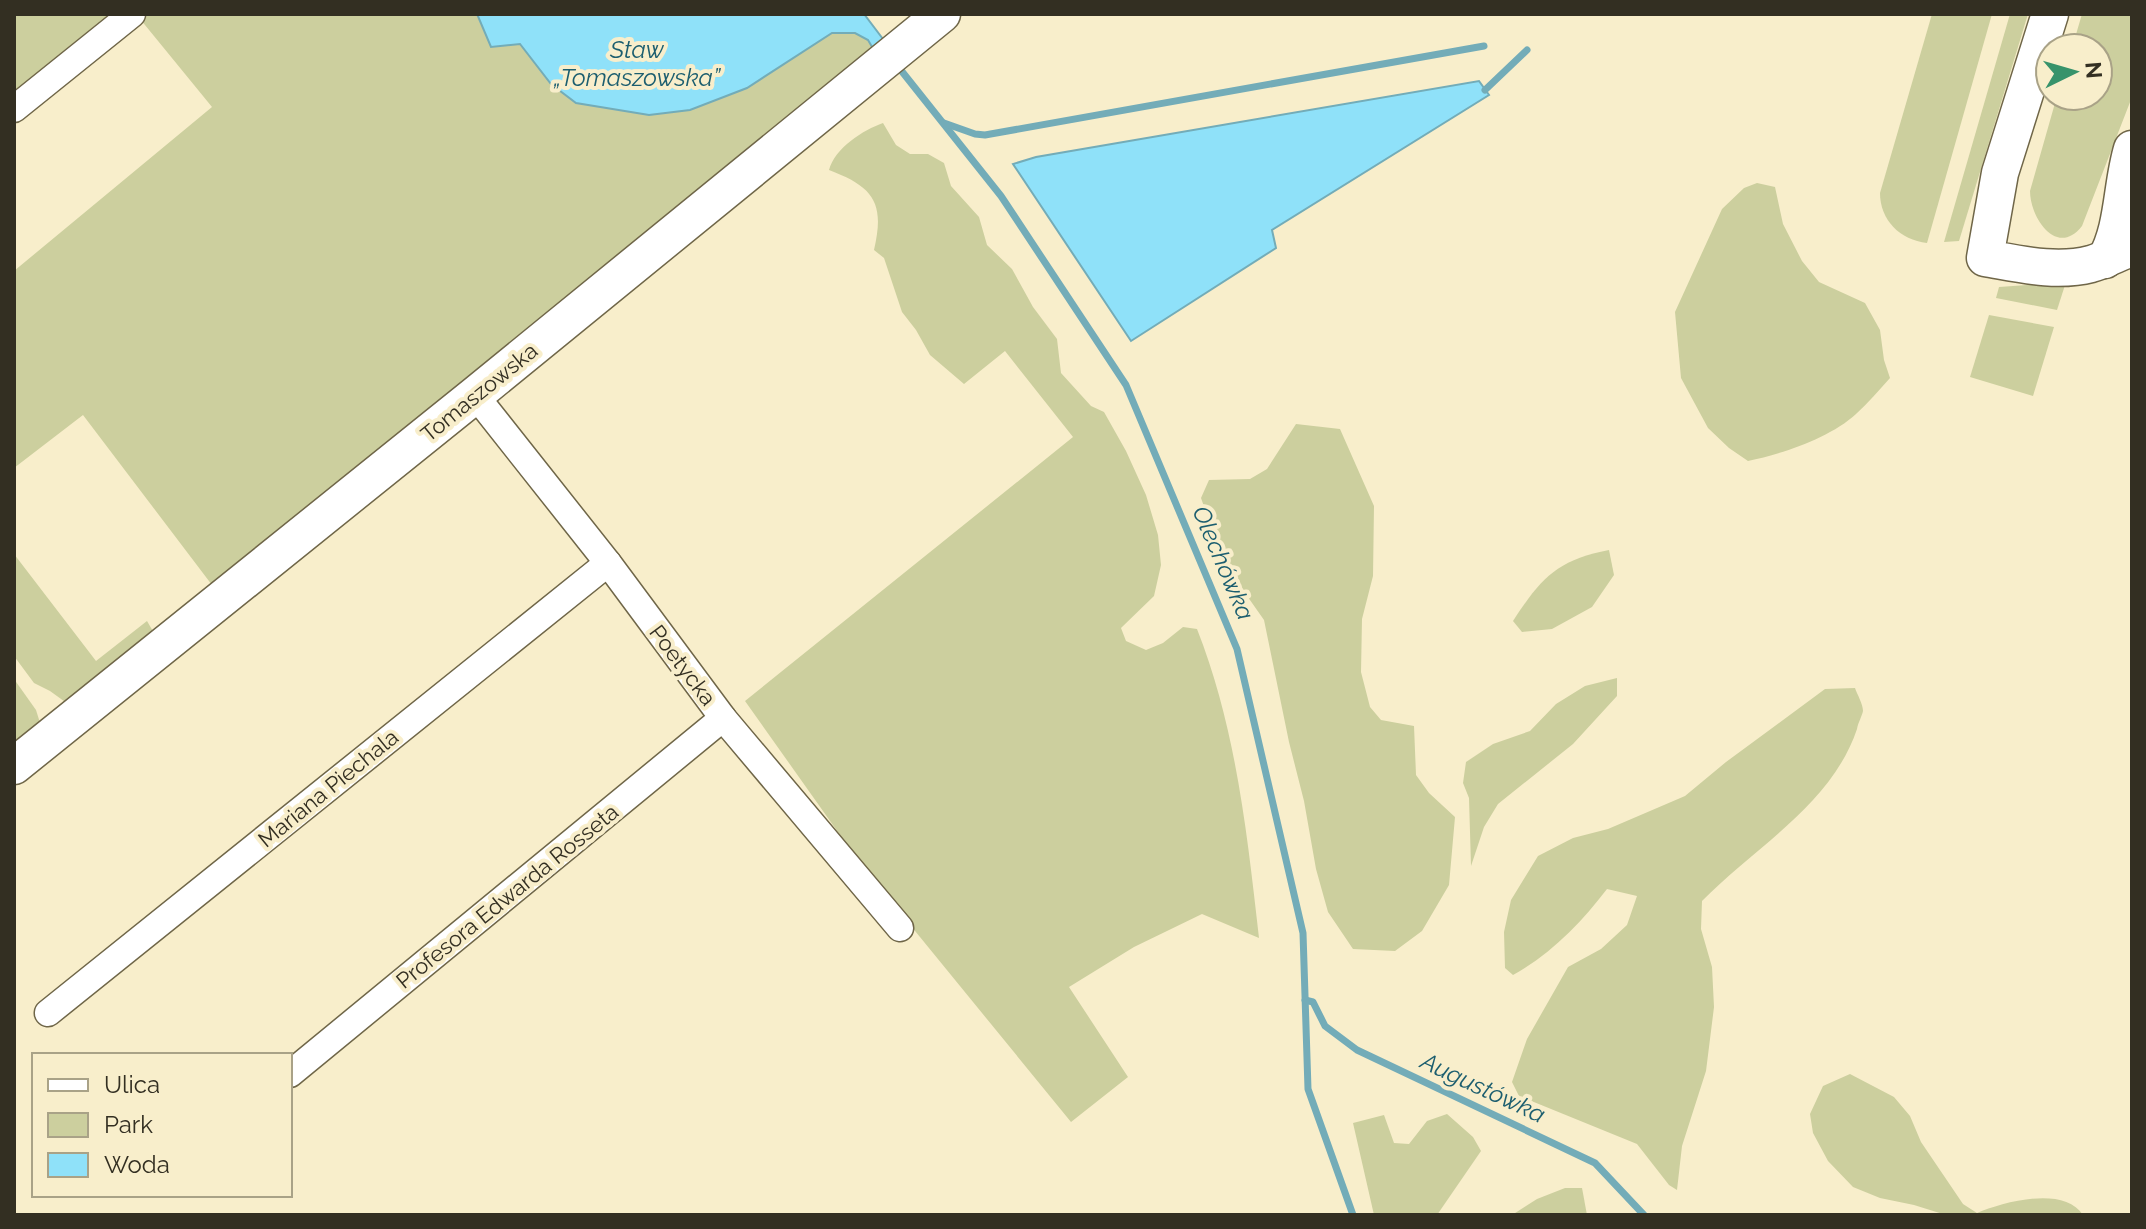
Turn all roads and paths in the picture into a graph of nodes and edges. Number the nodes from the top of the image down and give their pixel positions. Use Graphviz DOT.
graph roads {
  1 [pos="132,14"];
  2 [pos="942,14"];
  3 [pos="2050,14"];
  4 [pos="14,109"];
  5 [pos="2132,149"];
  6 [pos="2119,254"];
  7 [pos="475,395"];
  8 [pos="608,563"];
  9 [pos="723,718"];
  10 [pos="14,766"];
  11 [pos="900,928"];
  12 [pos="48,1013"];
  13 [pos="292,1072"];
  1 -- 4 [label="street"];
  2 -- 7 [label="street, Tomaszowska"];
  3 -- 6 [label="street"];
  5 -- 6 [label="street"];
  7 -- 8 [label="street, Poetycka"];
  7 -- 10 [label="street, Tomaszowska"];
  8 -- 9 [label="street, Poetycka"];
  8 -- 12 [label="street, Mariana Piechala"];
  9 -- 11 [label="street, Poetycka"];
  9 -- 13 [label="street, Profesora Edwarda Rosseta"];
}
